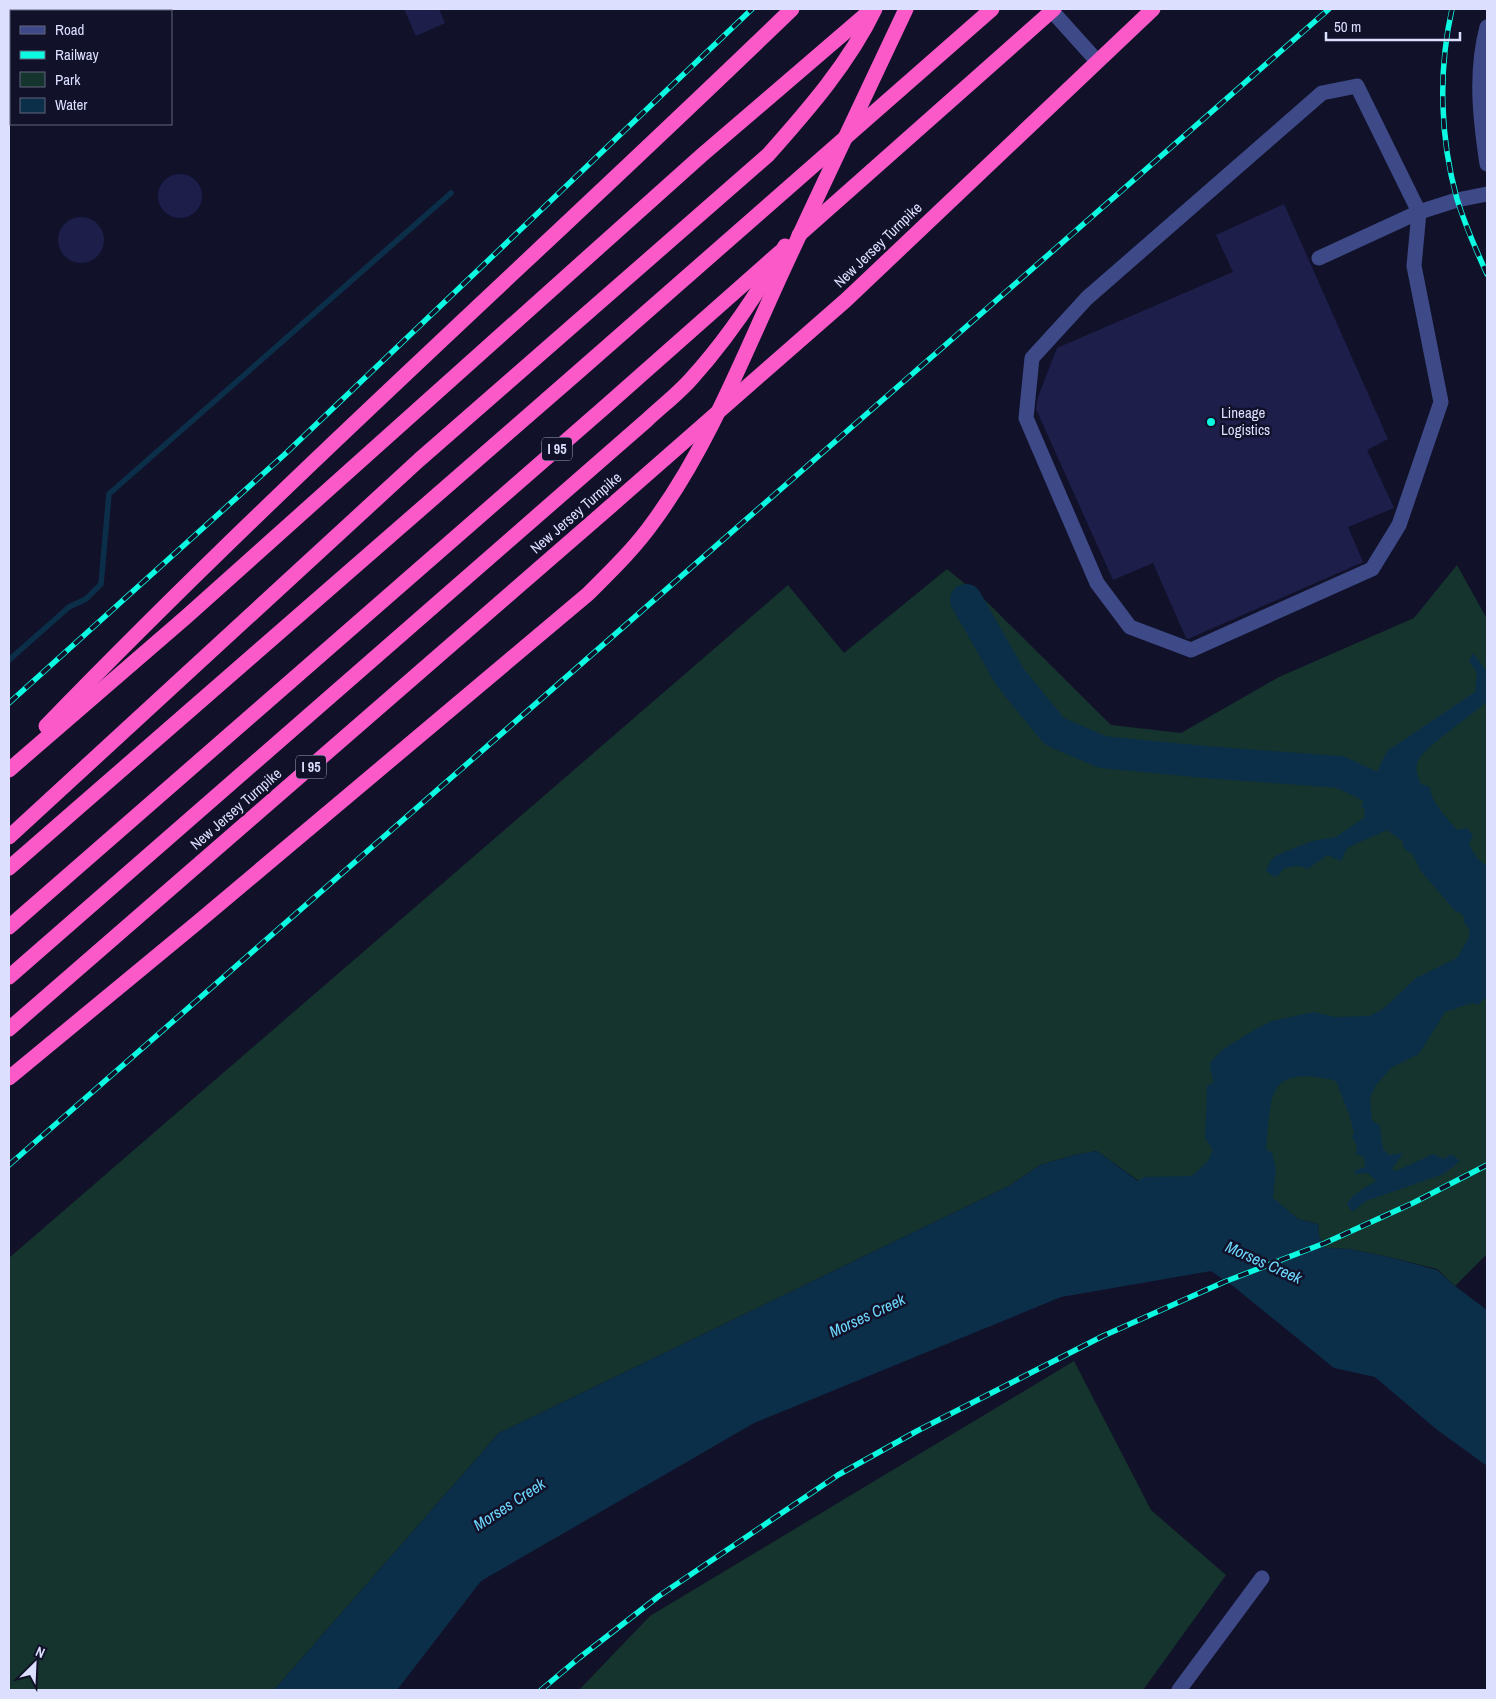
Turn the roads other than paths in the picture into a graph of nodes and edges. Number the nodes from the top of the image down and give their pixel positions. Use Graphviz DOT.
graph roads {
  1 [pos="792,9"];
  2 [pos="874,9"];
  3 [pos="906,9"];
  4 [pos="992,9"];
  5 [pos="1153,9"];
  6 [pos="1053,10"];
  7 [pos="1487,27"];
  8 [pos="1097,61"];
  9 [pos="1487,164"];
  10 [pos="828,173"];
  11 [pos="1487,194"];
  12 [pos="1420,212"];
  13 [pos="1319,258"];
  14 [pos="9,765"];
  15 [pos="9,770"];
  16 [pos="10,836"];
  17 [pos="9,868"];
  18 [pos="9,927"];
  19 [pos="9,977"];
  20 [pos="9,1030"];
  21 [pos="9,1078"];
  22 [pos="1262,1578"];
  23 [pos="1179,1690"];
  1 -- 14 [label="highway"];
  2 -- 15 [label="highway"];
  2 -- 16 [label="highway"];
  3 -- 10 [label="highway, bridge"];
  4 -- 17 [label="highway"];
  5 -- 8 [label="highway, New Jersey Turnpike / I 95"];
  6 -- 8 [label="lane"];
  6 -- 18 [label="highway, I 95"];
  7 -- 9 [label="lane"];
  8 -- 20 [label="highway, New Jersey Turnpike / I 95"];
  10 -- 19 [label="highway, bridge"];
  10 -- 21 [label="highway, bridge"];
  11 -- 12 [label="lane"];
  12 -- 12 [label="lane"];
  12 -- 13 [label="lane"];
  22 -- 23 [label="lane"];
}
